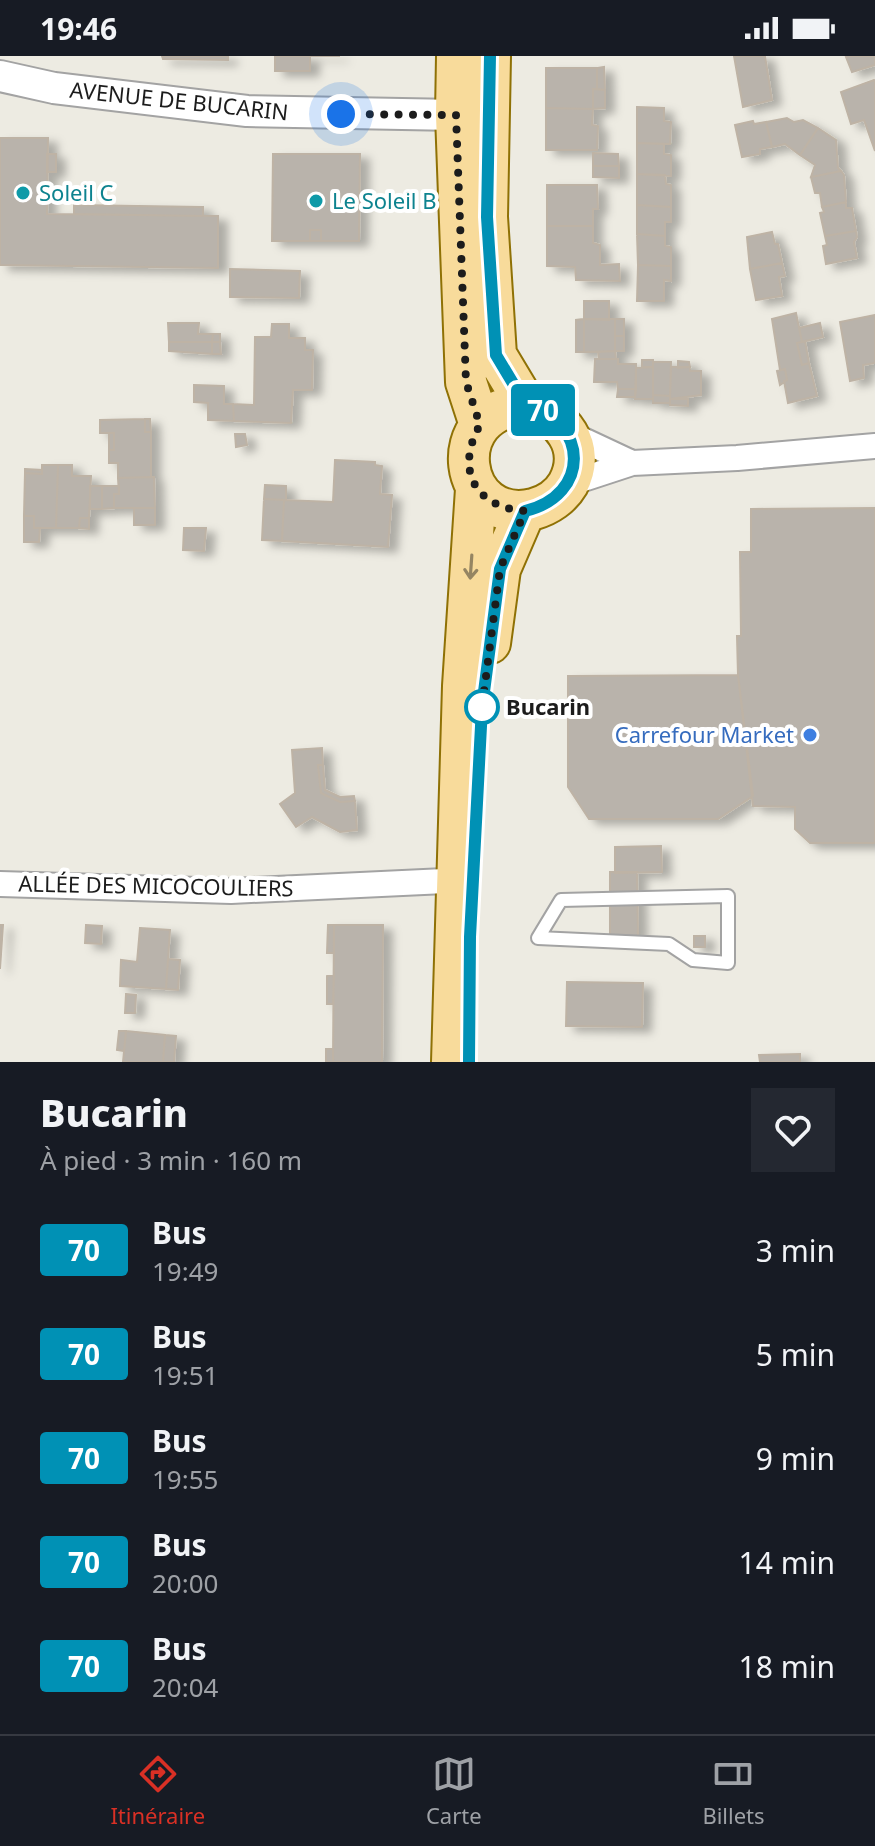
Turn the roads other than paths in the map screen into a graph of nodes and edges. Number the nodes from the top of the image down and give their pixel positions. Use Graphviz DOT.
graph roads {
  1 [pos="457,56"];
  2 [pos="490,56"];
  3 [pos="0,76"];
  4 [pos="456,115"];
  5 [pos="526,405"];
  6 [pos="480,425"];
  7 [pos="568,433"];
  8 [pos="875,446"];
  9 [pos="632,463"];
  10 [pos="568,484"];
  11 [pos="476,489"];
  12 [pos="525,511"];
  13 [pos="456,883"];
  14 [pos="0,884"];
  15 [pos="561,900"];
  16 [pos="452,1062"];
  17 [pos="469,1062"];
  1 -- 4 [label="main road"];
  2 -- 5 [label="main road"];
  3 -- 4 [label="street, AVENUE DE BUCARIN"];
  4 -- 6 [label="main road"];
  5 -- 6 [label="main road"];
  5 -- 7 [label="main road"];
  6 -- 11 [label="main road"];
  7 -- 9 [label="street"];
  7 -- 10 [label="main road"];
  8 -- 9 [label="street"];
  9 -- 10 [label="street"];
  10 -- 12 [label="main road"];
  11 -- 12 [label="main road"];
  11 -- 13 [label="main road, one-way"];
  12 -- 17 [label="main road"];
  13 -- 14 [label="street, ALLÉE DES MICOCOULIERS"];
  13 -- 16 [label="main road"];
  15 -- 15 [label="lane"];
}
